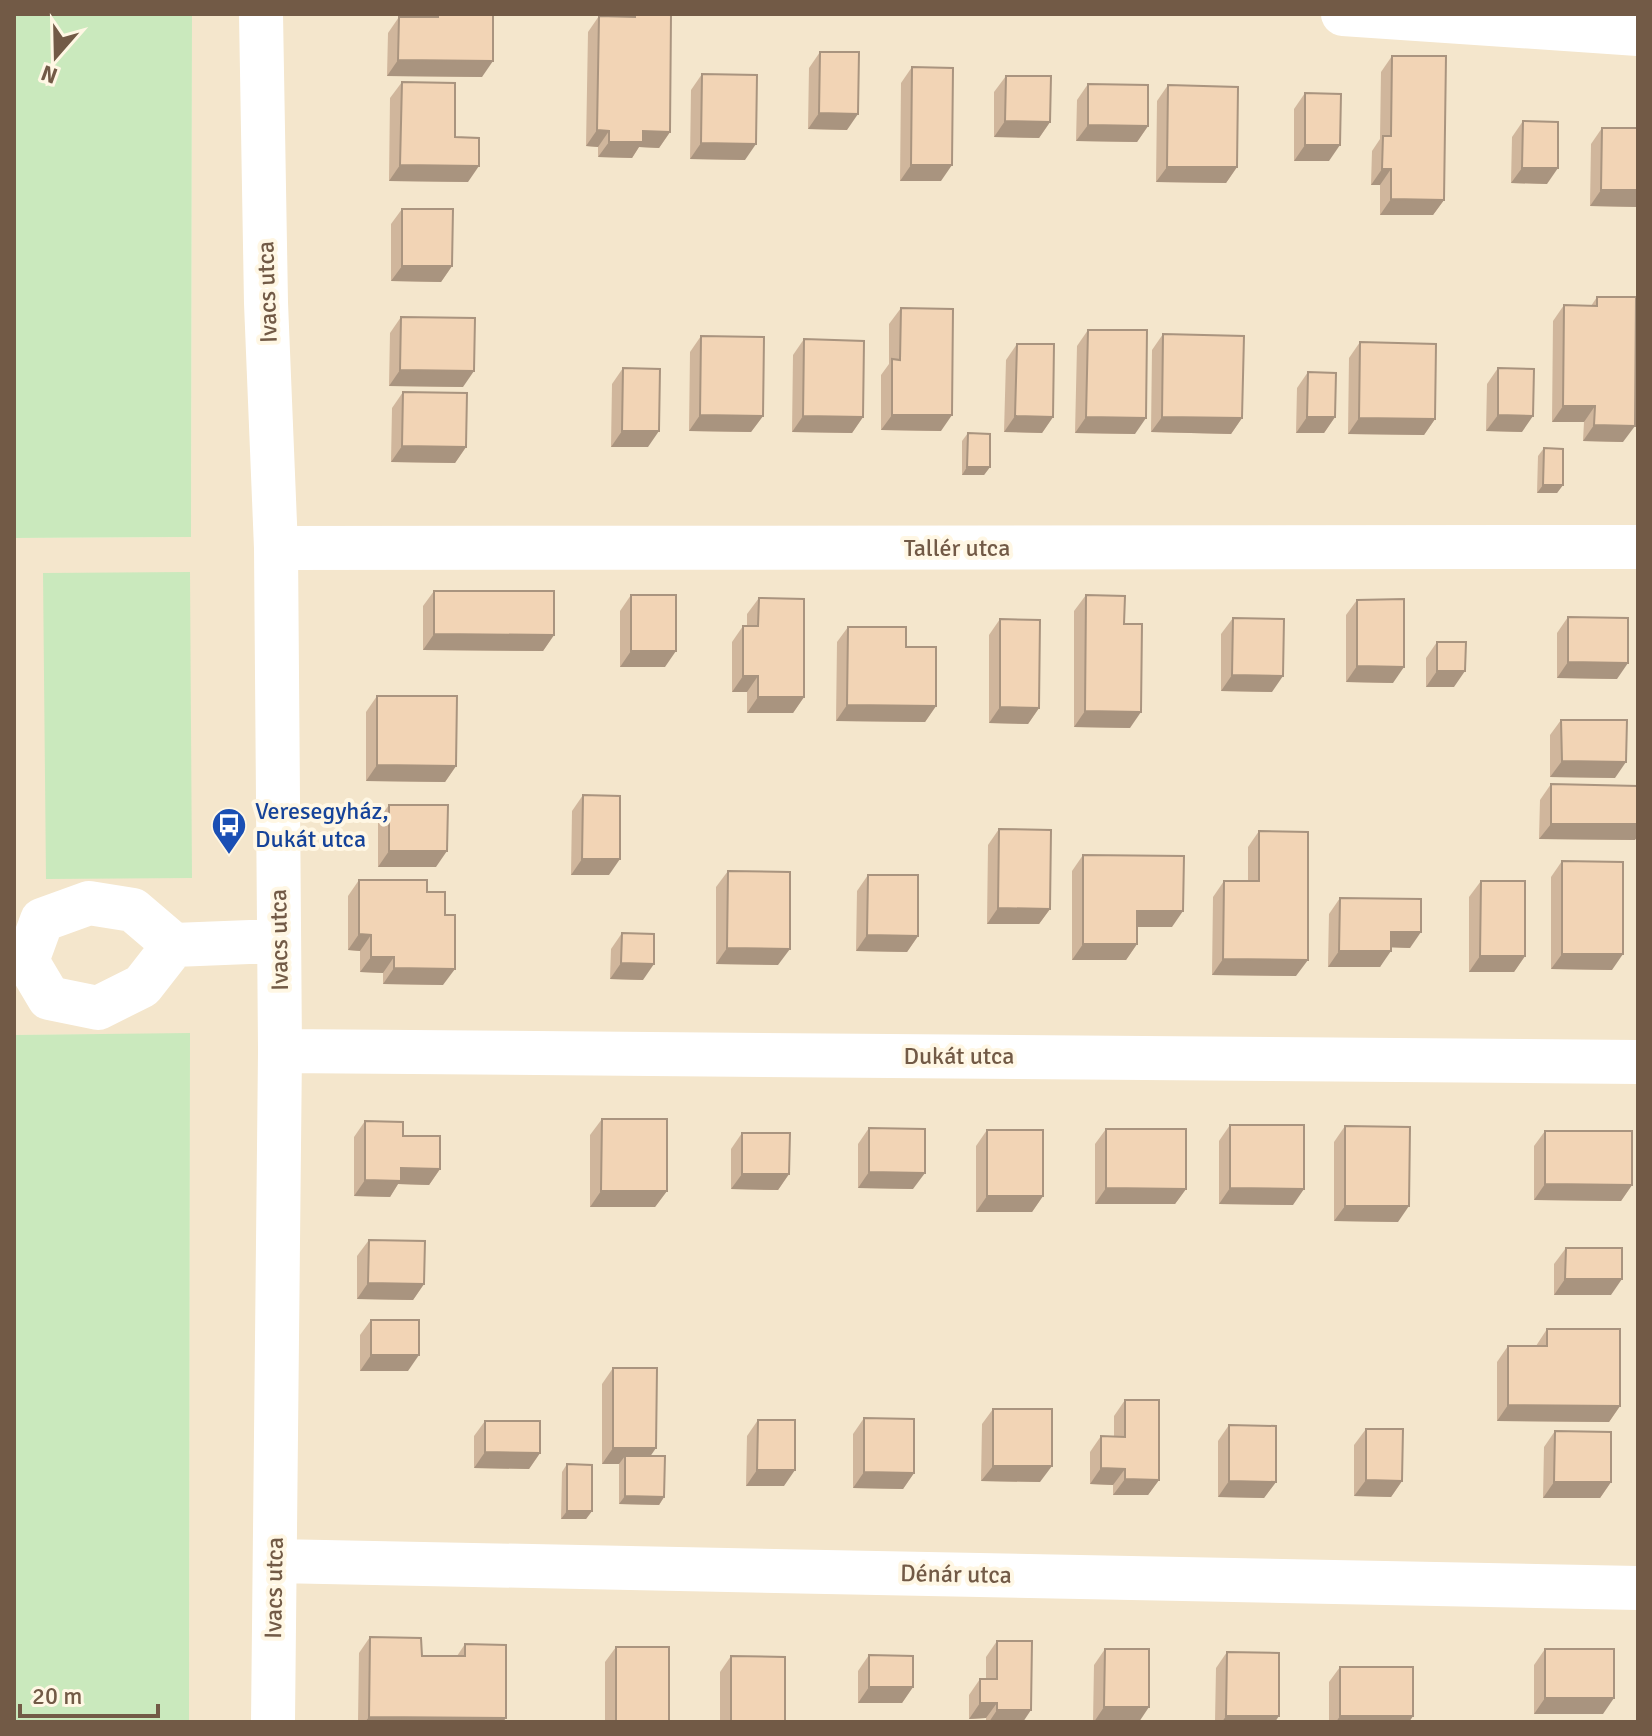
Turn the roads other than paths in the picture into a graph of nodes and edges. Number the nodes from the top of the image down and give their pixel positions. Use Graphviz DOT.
graph roads {
  1 [pos="261,14"];
  2 [pos="1343,14"];
  3 [pos="1638,34"];
  4 [pos="1638,547"];
  5 [pos="276,548"];
  6 [pos="278,941"];
  7 [pos="174,945"];
  8 [pos="280,1051"];
  9 [pos="1638,1062"];
  10 [pos="275,1561"];
  11 [pos="1638,1588"];
  12 [pos="273,1722"];
  1 -- 5 [label="street, Ivacs utca"];
  2 -- 3 [label="street"];
  4 -- 5 [label="street, Tallér utca"];
  5 -- 6 [label="street, Ivacs utca"];
  6 -- 7 [label="street"];
  6 -- 8 [label="street, Ivacs utca"];
  8 -- 9 [label="street, Dukát utca"];
  8 -- 10 [label="street, Ivacs utca"];
  10 -- 11 [label="street, Dénár utca"];
  10 -- 12 [label="street, Ivacs utca"];
}
